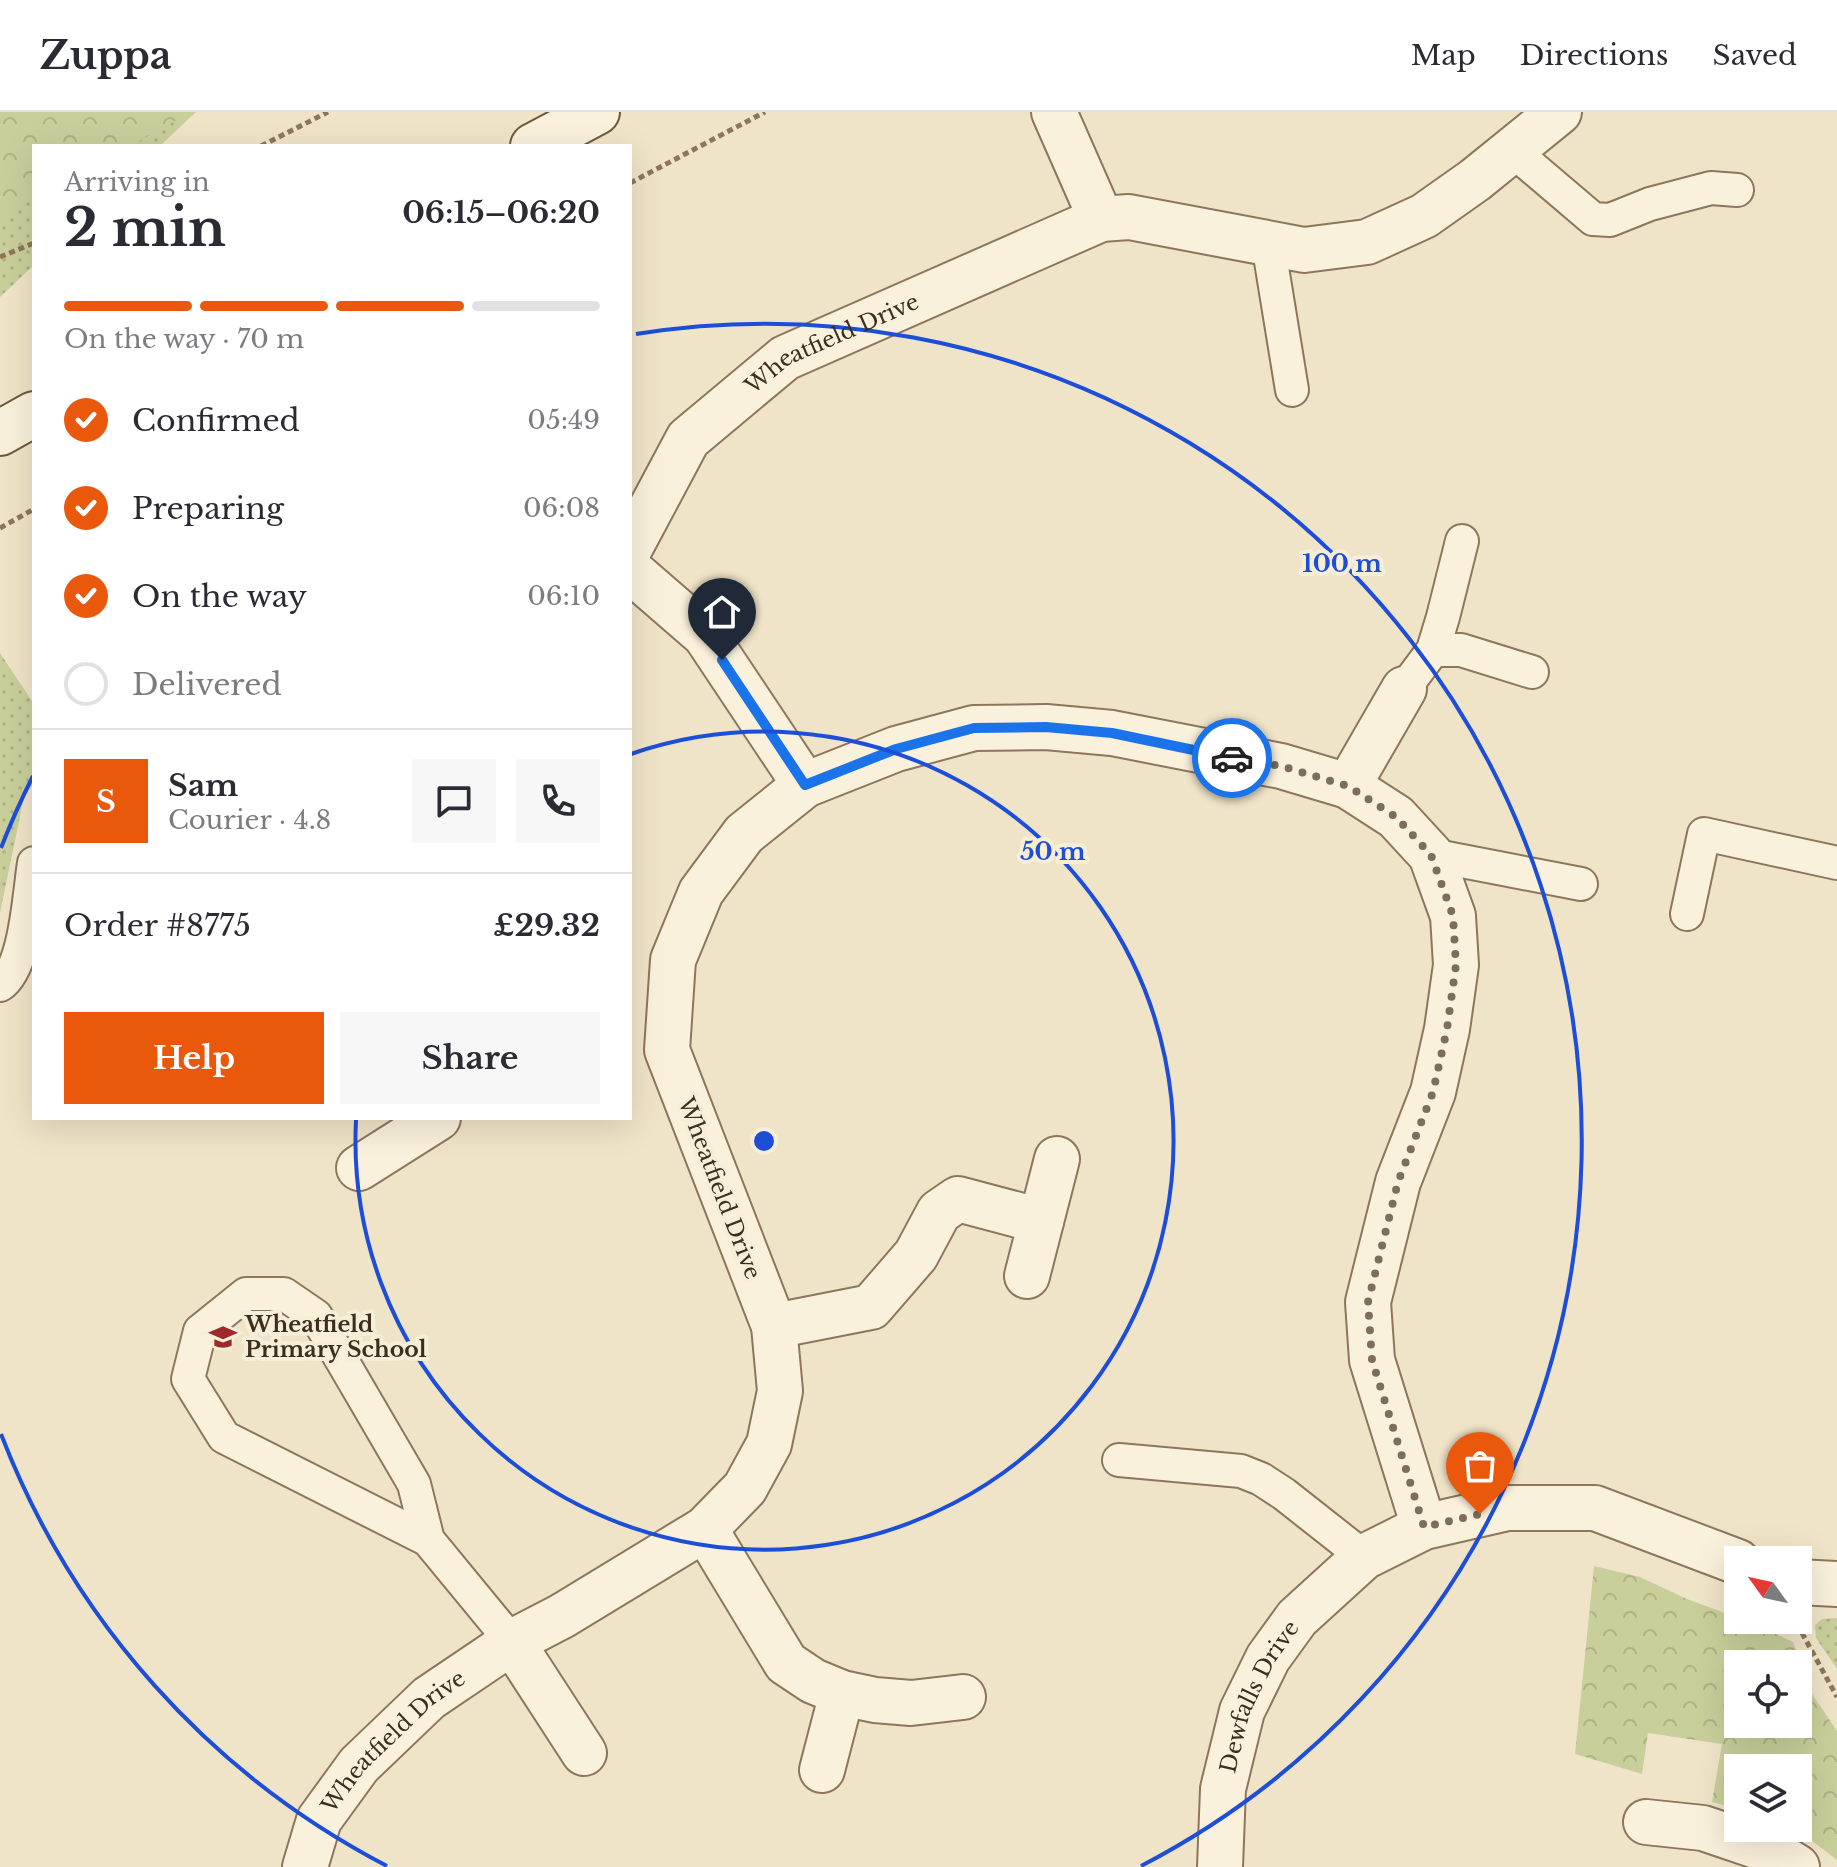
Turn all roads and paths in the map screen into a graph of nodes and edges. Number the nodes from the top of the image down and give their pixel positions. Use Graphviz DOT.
graph roads {
  1 [pos="328,112"];
  2 [pos="597,112"];
  3 [pos="765,112"];
  4 [pos="1054,112"];
  5 [pos="1559,112"];
  6 [pos="265,144"];
  7 [pos="537,144"];
  8 [pos="1513,151"];
  9 [pos="632,182"];
  10 [pos="1737,190"];
  11 [pos="1101,219"];
  12 [pos="1268,243"];
  13 [pos="32,244"];
  14 [pos="0,257"];
  15 [pos="1292,390"];
  16 [pos="32,415"];
  17 [pos="0,433"];
  18 [pos="32,510"];
  19 [pos="0,528"];
  20 [pos="1462,541"];
  21 [pos="632,544"];
  22 [pos="632,572"];
  23 [pos="1433,650"];
  24 [pos="1532,672"];
  25 [pos="1404,689"];
  26 [pos="805,785"];
  27 [pos="1348,786"];
  28 [pos="1431,855"];
  29 [pos="1837,863"];
  30 [pos="32,876"];
  31 [pos="1581,884"];
  32 [pos="1687,914"];
  33 [pos="0,985"];
  34 [pos="648,1052"];
  35 [pos="435,1120"];
  36 [pos="1057,1159"];
  37 [pos="359,1168"];
  38 [pos="1041,1221"];
  39 [pos="1027,1276"];
  40 [pos="774,1326"];
  41 [pos="1119,1460"];
  42 [pos="1424,1527"];
  43 [pos="705,1529"];
  44 [pos="428,1540"];
  45 [pos="1364,1557"];
  46 [pos="1724,1557"];
  47 [pos="1812,1583"];
  48 [pos="1837,1584"];
  49 [pos="1803,1634"];
  50 [pos="512,1642"];
  51 [pos="842,1693"];
  52 [pos="963,1697"];
  53 [pos="1837,1697"];
  54 [pos="584,1753"];
  55 [pos="822,1770"];
  56 [pos="1646,1822"];
  57 [pos="305,1867"];
  58 [pos="1220,1867"];
  59 [pos="1797,1867"];
  1 -- 6 [label="path"];
  2 -- 7 [label="street"];
  3 -- 9 [label="path"];
  4 -- 11 [label="street"];
  5 -- 8 [label="street, Wheatfield Drive"];
  8 -- 10 [label="lane"];
  8 -- 12 [label="street, Wheatfield Drive"];
  11 -- 12 [label="street, Wheatfield Drive"];
  11 -- 21 [label="street, Wheatfield Drive"];
  12 -- 15 [label="lane"];
  13 -- 14 [label="path"];
  16 -- 17 [label="street"];
  18 -- 19 [label="path"];
  20 -- 23 [label="lane"];
  22 -- 26 [label="street"];
  23 -- 24 [label="lane"];
  23 -- 25 [label="lane"];
  25 -- 27 [label="street"];
  26 -- 27 [label="street, Wheatfield Drive"];
  26 -- 34 [label="street, Wheatfield Drive"];
  27 -- 28 [label="street"];
  28 -- 31 [label="lane"];
  28 -- 42 [label="street"];
  29 -- 32 [label="lane"];
  30 -- 33 [label="lane"];
  34 -- 40 [label="street, Wheatfield Drive"];
  35 -- 37 [label="street"];
  36 -- 38 [label="street"];
  38 -- 39 [label="street"];
  38 -- 40 [label="street"];
  40 -- 43 [label="street, Wheatfield Drive"];
  41 -- 45 [label="lane"];
  42 -- 45 [label="street, Dewfalls Drive"];
  42 -- 46 [label="street, Dewfalls Drive"];
  43 -- 50 [label="street, Wheatfield Drive"];
  43 -- 51 [label="street"];
  44 -- 44 [label="lane"];
  44 -- 50 [label="lane"];
  45 -- 58 [label="street, Dewfalls Drive"];
  47 -- 48 [label="street"];
  49 -- 53 [label="path"];
  50 -- 54 [label="street"];
  50 -- 57 [label="street, Wheatfield Drive"];
  51 -- 52 [label="street"];
  51 -- 55 [label="street"];
  56 -- 59 [label="street"];
}
